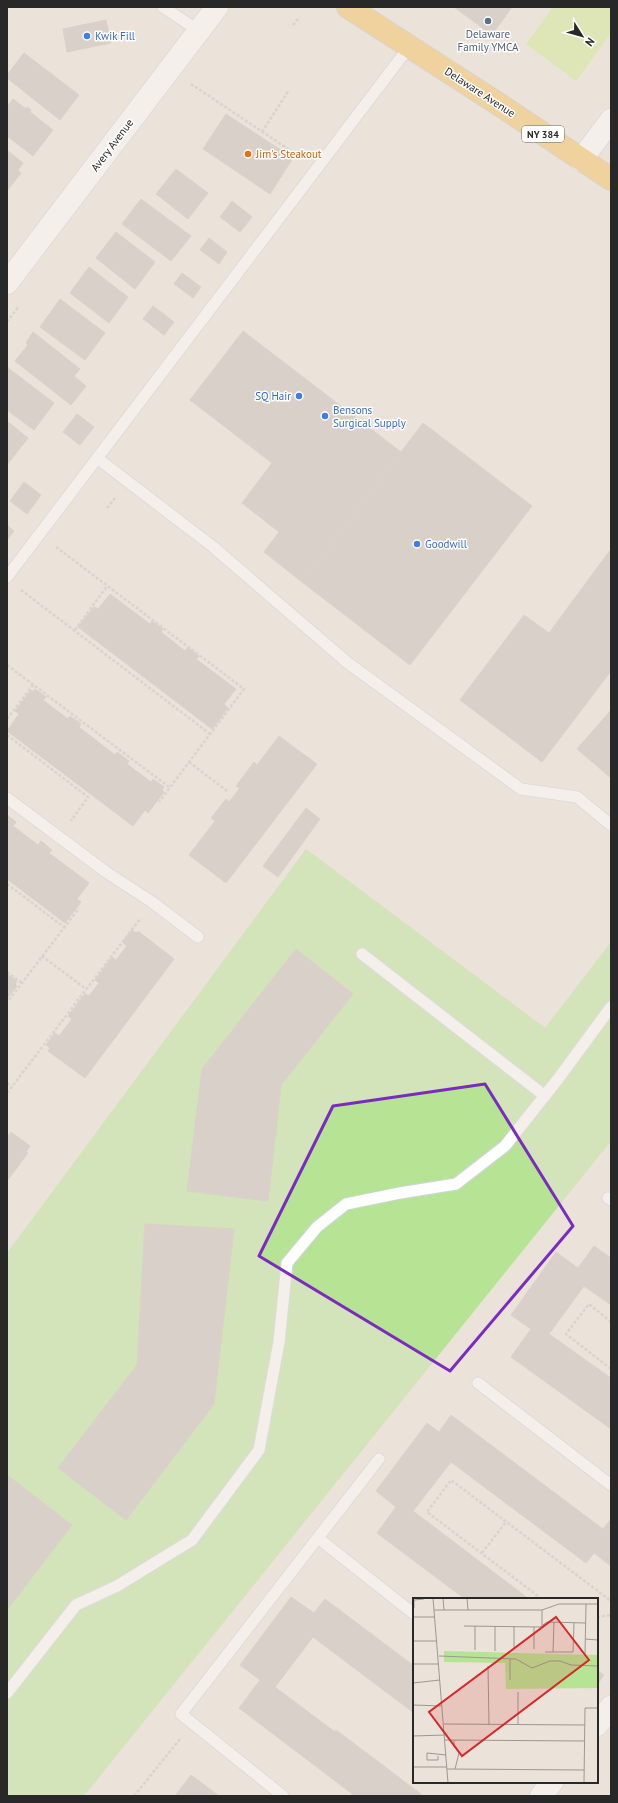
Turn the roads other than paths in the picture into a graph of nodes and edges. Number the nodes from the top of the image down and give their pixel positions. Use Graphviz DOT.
graph roads {
  1 [pos="163,7"];
  2 [pos="217,7"];
  3 [pos="348,7"];
  4 [pos="199,31"];
  5 [pos="409,47"];
  6 [pos="611,120"];
  7 [pos="581,160"];
  8 [pos="611,179"];
  9 [pos="7,283"];
  10 [pos="97,458"];
  11 [pos="7,577"];
  12 [pos="7,798"];
  13 [pos="611,825"];
  14 [pos="198,937"];
  15 [pos="362,954"];
  16 [pos="611,1007"];
  17 [pos="545,1096"];
  18 [pos="478,1383"];
  19 [pos="379,1459"];
  20 [pos="611,1485"];
  21 [pos="318,1538"];
  22 [pos="413,1613"];
  23 [pos="7,1693"];
  24 [pos="611,1707"];
  25 [pos="598,1724"];
  26 [pos="551,1783"];
  27 [pos="283,1796"];
  28 [pos="541,1796"];
  1 -- 4 [label="lane"];
  2 -- 4 [label="street, Avery Avenue"];
  3 -- 5 [label="main road, Delaware Avenue / NY 384"];
  4 -- 9 [label="street, Avery Avenue"];
  5 -- 7 [label="main road, Delaware Avenue / NY 384"];
  5 -- 10 [label="lane"];
  6 -- 7 [label="street"];
  7 -- 8 [label="main road, Delaware Avenue / NY 384"];
  10 -- 11 [label="lane"];
  10 -- 13 [label="lane"];
  12 -- 14 [label="lane"];
  15 -- 17 [label="lane"];
  16 -- 17 [label="lane"];
  17 -- 23 [label="lane"];
  18 -- 20 [label="lane"];
  19 -- 21 [label="lane"];
  21 -- 22 [label="lane"];
  21 -- 27 [label="lane"];
  24 -- 25 [label="street"];
  26 -- 28 [label="street"];
}
